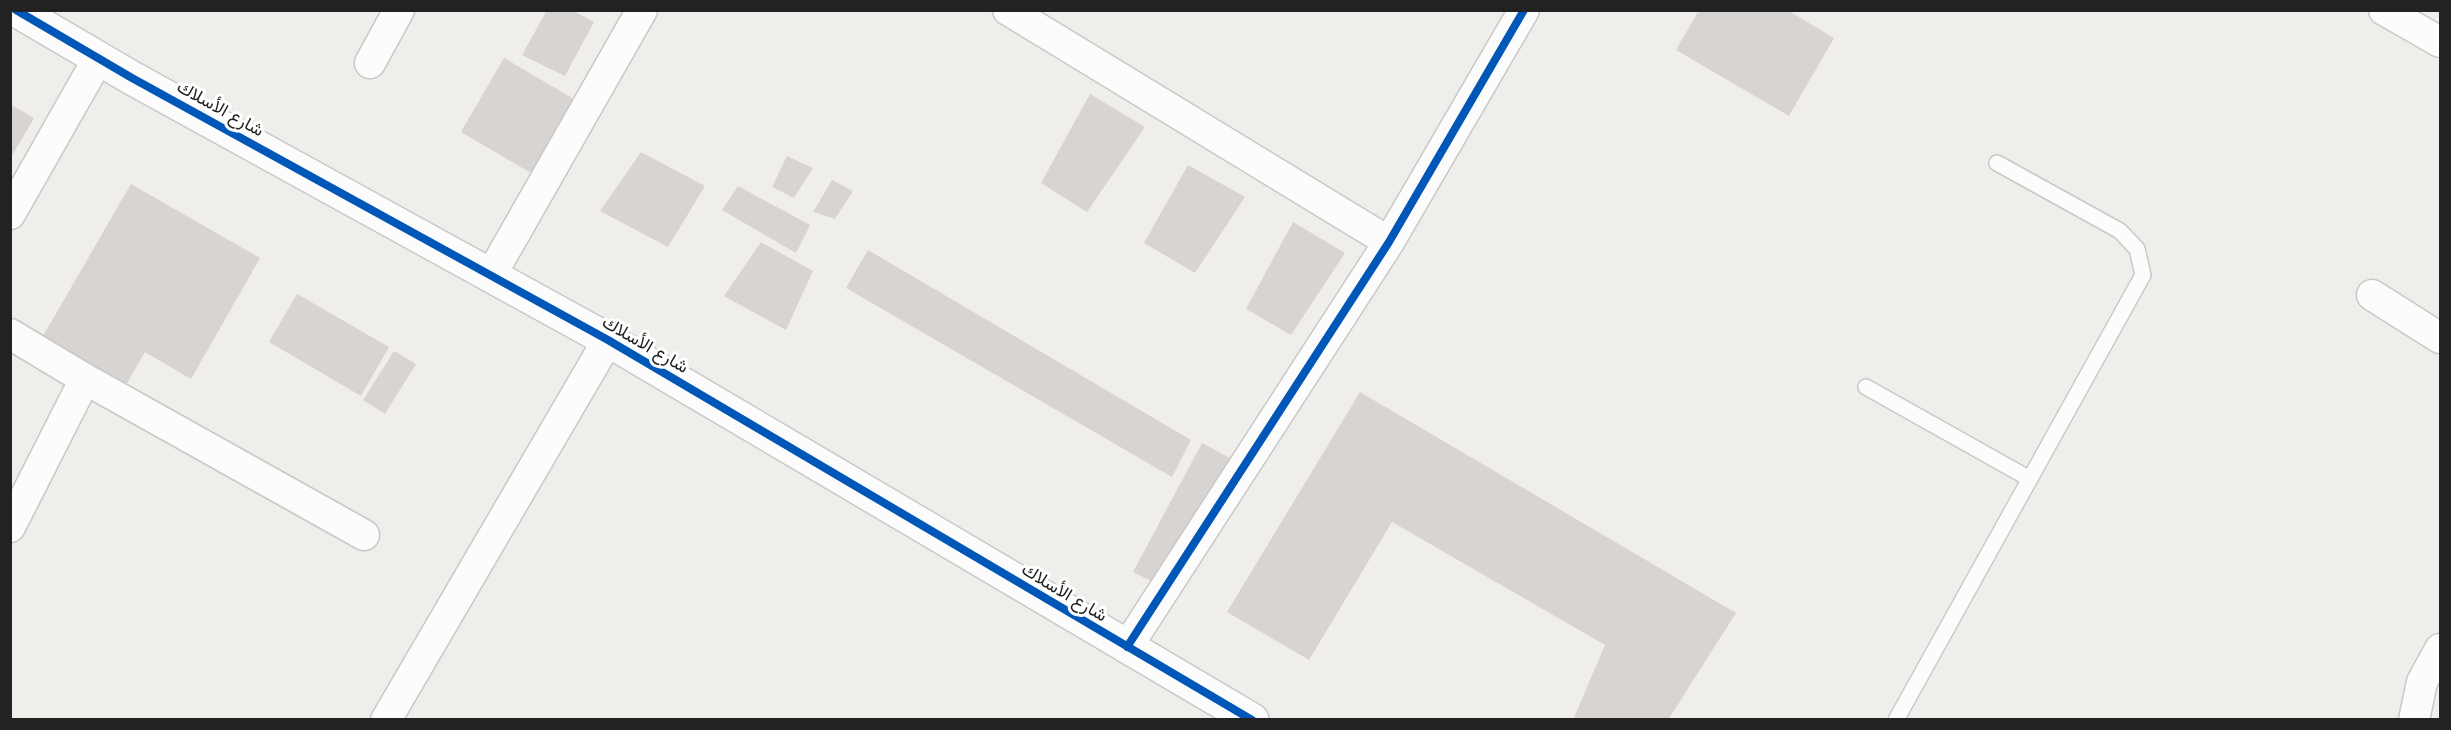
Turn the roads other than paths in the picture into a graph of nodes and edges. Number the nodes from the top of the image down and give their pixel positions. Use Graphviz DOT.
graph roads {
  1 [pos="16,10"];
  2 [pos="399,10"];
  3 [pos="642,10"];
  4 [pos="1008,10"];
  5 [pos="1524,10"];
  6 [pos="2384,10"];
  7 [pos="2440,42"];
  8 [pos="98,59"];
  9 [pos="370,63"];
  10 [pos="1996,163"];
  11 [pos="10,214"];
  12 [pos="1389,242"];
  13 [pos="491,275"];
  14 [pos="2372,295"];
  15 [pos="10,334"];
  16 [pos="2440,338"];
  17 [pos="608,340"];
  18 [pos="84,379"];
  19 [pos="1866,387"];
  20 [pos="2030,479"];
  21 [pos="10,528"];
  22 [pos="364,535"];
  23 [pos="1127,647"];
  24 [pos="2440,649"];
  25 [pos="386,720"];
  26 [pos="1252,720"];
  27 [pos="1896,720"];
  28 [pos="2414,720"];
  1 -- 8 [label="street, شارع الأسلاك"];
  2 -- 9 [label="street"];
  3 -- 13 [label="street"];
  4 -- 12 [label="street"];
  5 -- 12 [label="street"];
  6 -- 7 [label="street"];
  8 -- 11 [label="street"];
  8 -- 13 [label="street, شارع الأسلاك"];
  10 -- 20 [label="lane"];
  12 -- 23 [label="street"];
  13 -- 17 [label="street, شارع الأسلاك"];
  14 -- 16 [label="street"];
  15 -- 18 [label="street"];
  17 -- 23 [label="street, شارع الأسلاك"];
  17 -- 25 [label="street"];
  18 -- 21 [label="street"];
  18 -- 22 [label="street"];
  19 -- 20 [label="lane"];
  20 -- 27 [label="lane"];
  23 -- 26 [label="street, شارع الأسلاك"];
  24 -- 28 [label="street"];
}
